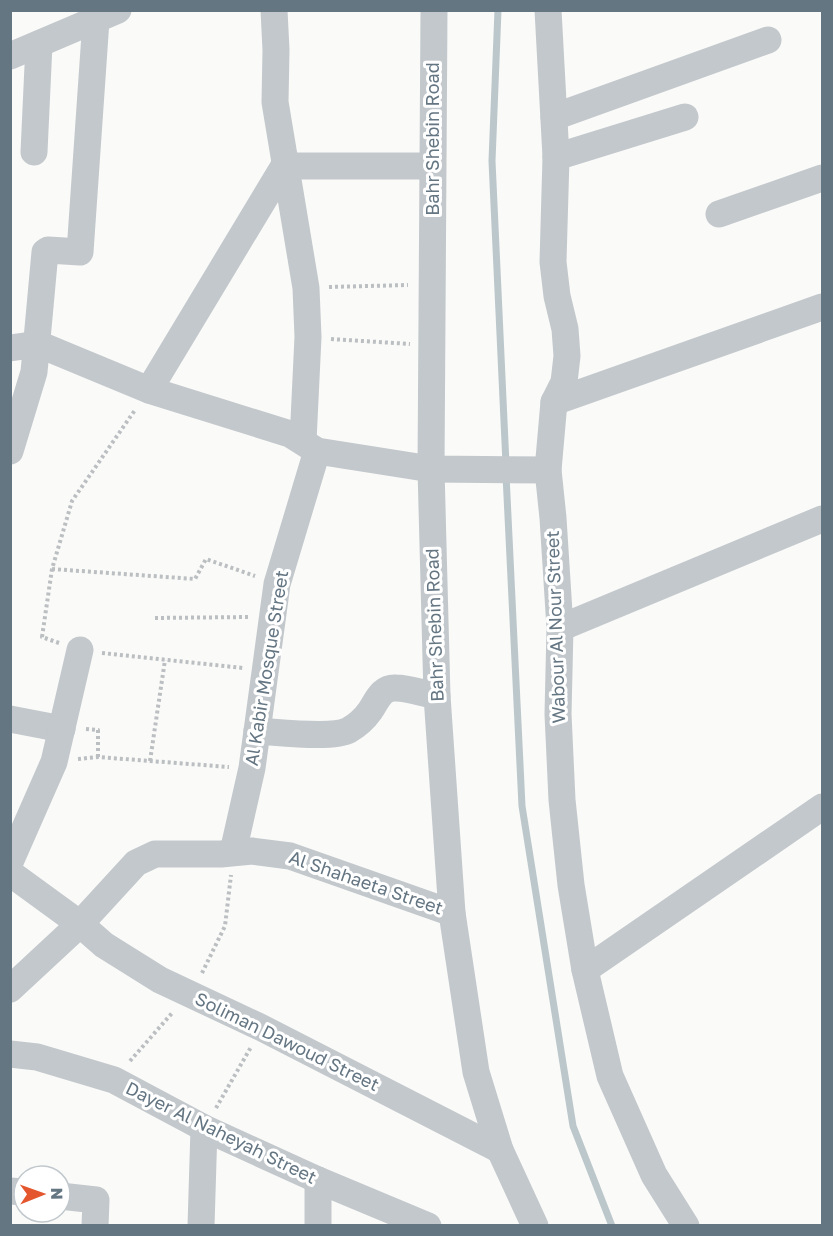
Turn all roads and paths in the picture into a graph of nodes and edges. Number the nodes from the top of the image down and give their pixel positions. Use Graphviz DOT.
graph roads {
  1 [pos="274,10"];
  2 [pos="434,10"];
  3 [pos="548,10"];
  4 [pos="107,15"];
  5 [pos="768,40"];
  6 [pos="39,44"];
  7 [pos="10,56"];
  8 [pos="554,117"];
  9 [pos="685,117"];
  10 [pos="34,152"];
  11 [pos="556,157"];
  12 [pos="284,166"];
  13 [pos="432,166"];
  14 [pos="822,178"];
  15 [pos="718,214"];
  16 [pos="433,284"];
  17 [pos="306,288"];
  18 [pos="822,307"];
  19 [pos="308,337"];
  20 [pos="38,344"];
  21 [pos="432,345"];
  22 [pos="10,348"];
  23 [pos="149,390"];
  24 [pos="554,402"];
  25 [pos="12,442"];
  26 [pos="310,446"];
  27 [pos="431,469"];
  28 [pos="538,470"];
  29 [pos="822,519"];
  30 [pos="52,568"];
  31 [pos="277,584"];
  32 [pos="272,617"];
  33 [pos="154,618"];
  34 [pos="560,628"];
  35 [pos="80,650"];
  36 [pos="165,660"];
  37 [pos="265,670"];
  38 [pos="437,696"];
  39 [pos="10,719"];
  40 [pos="62,729"];
  41 [pos="257,731"];
  42 [pos="98,757"];
  43 [pos="150,761"];
  44 [pos="252,768"];
  45 [pos="822,807"];
  46 [pos="233,852"];
  47 [pos="13,878"];
  48 [pos="452,913"];
  49 [pos="80,924"];
  50 [pos="585,970"];
  51 [pos="10,988"];
  52 [pos="189,993"];
  53 [pos="260,1027"];
  54 [pos="10,1054"];
  55 [pos="114,1080"];
  56 [pos="204,1128"];
  57 [pos="500,1150"];
  58 [pos="318,1180"];
  59 [pos="72,1197"];
  60 [pos="388,1217"];
  61 [pos="95,1226"];
  62 [pos="201,1226"];
  63 [pos="318,1226"];
  64 [pos="428,1226"];
  65 [pos="535,1226"];
  66 [pos="686,1226"];
  1 -- 12 [label="street, Al Kabir Mosque Street"];
  2 -- 13 [label="street, Bahr Shebin Road"];
  3 -- 8 [label="street, Wabour Al Nour Street"];
  4 -- 6 [label="street"];
  4 -- 20 [label="street"];
  5 -- 8 [label="street"];
  6 -- 7 [label="street"];
  6 -- 10 [label="street"];
  8 -- 11 [label="street, Wabour Al Nour Street"];
  9 -- 11 [label="street"];
  11 -- 24 [label="street, Wabour Al Nour Street"];
  12 -- 13 [label="street"];
  12 -- 17 [label="street, Al Kabir Mosque Street"];
  12 -- 23 [label="street"];
  13 -- 16 [label="street, Bahr Shebin Road"];
  14 -- 15 [label="street"];
  16 -- 17 [label="path"];
  16 -- 21 [label="street, Bahr Shebin Road"];
  17 -- 19 [label="street, Al Kabir Mosque Street"];
  18 -- 24 [label="street"];
  19 -- 21 [label="path"];
  19 -- 26 [label="street, Al Kabir Mosque Street"];
  20 -- 22 [label="street"];
  20 -- 23 [label="street"];
  20 -- 25 [label="street"];
  21 -- 27 [label="street, Bahr Shebin Road"];
  23 -- 26 [label="street"];
  23 -- 30 [label="path"];
  24 -- 28 [label="street, Wabour Al Nour Street"];
  26 -- 27 [label="street"];
  26 -- 31 [label="street, Al Kabir Mosque Street"];
  27 -- 28 [label="street"];
  27 -- 38 [label="street, Bahr Shebin Road"];
  28 -- 34 [label="street, Wabour Al Nour Street"];
  29 -- 34 [label="street"];
  30 -- 31 [label="path"];
  30 -- 35 [label="path"];
  31 -- 32 [label="street, Al Kabir Mosque Street"];
  32 -- 33 [label="path"];
  32 -- 37 [label="street, Al Kabir Mosque Street"];
  34 -- 50 [label="street, Wabour Al Nour Street"];
  35 -- 36 [label="path"];
  35 -- 40 [label="street"];
  36 -- 37 [label="path"];
  36 -- 43 [label="path"];
  37 -- 41 [label="street, Al Kabir Mosque Street"];
  38 -- 41 [label="street"];
  38 -- 48 [label="street, Bahr Shebin Road"];
  39 -- 40 [label="street"];
  40 -- 47 [label="street"];
  41 -- 44 [label="street, Al Kabir Mosque Street"];
  42 -- 43 [label="path"];
  43 -- 44 [label="path"];
  44 -- 46 [label="street, Al Kabir Mosque Street"];
  45 -- 50 [label="street"];
  46 -- 48 [label="street, Al Shahaeta Street"];
  46 -- 49 [label="street, Al Shahaeta Street"];
  46 -- 52 [label="path"];
  47 -- 49 [label="street, Soliman Dawoud Street"];
  48 -- 57 [label="street, Bahr Shebin Road"];
  49 -- 51 [label="street, Al Shahaeta Street"];
  49 -- 52 [label="street, Soliman Dawoud Street"];
  50 -- 66 [label="street, Wabour Al Nour Street"];
  52 -- 53 [label="street, Soliman Dawoud Street"];
  52 -- 55 [label="path"];
  53 -- 56 [label="path"];
  53 -- 57 [label="street, Soliman Dawoud Street"];
  54 -- 55 [label="street, Dayer Al Naheyah Street"];
  55 -- 56 [label="street, Dayer Al Naheyah Street"];
  56 -- 58 [label="street, Dayer Al Naheyah Street"];
  56 -- 62 [label="street"];
  57 -- 65 [label="street, Bahr Shebin Road"];
  58 -- 60 [label="street, Dayer Al Naheyah Street"];
  58 -- 63 [label="street"];
  59 -- 61 [label="street"];
  60 -- 64 [label="street, Dayer Al Naheyah Street"];
}
